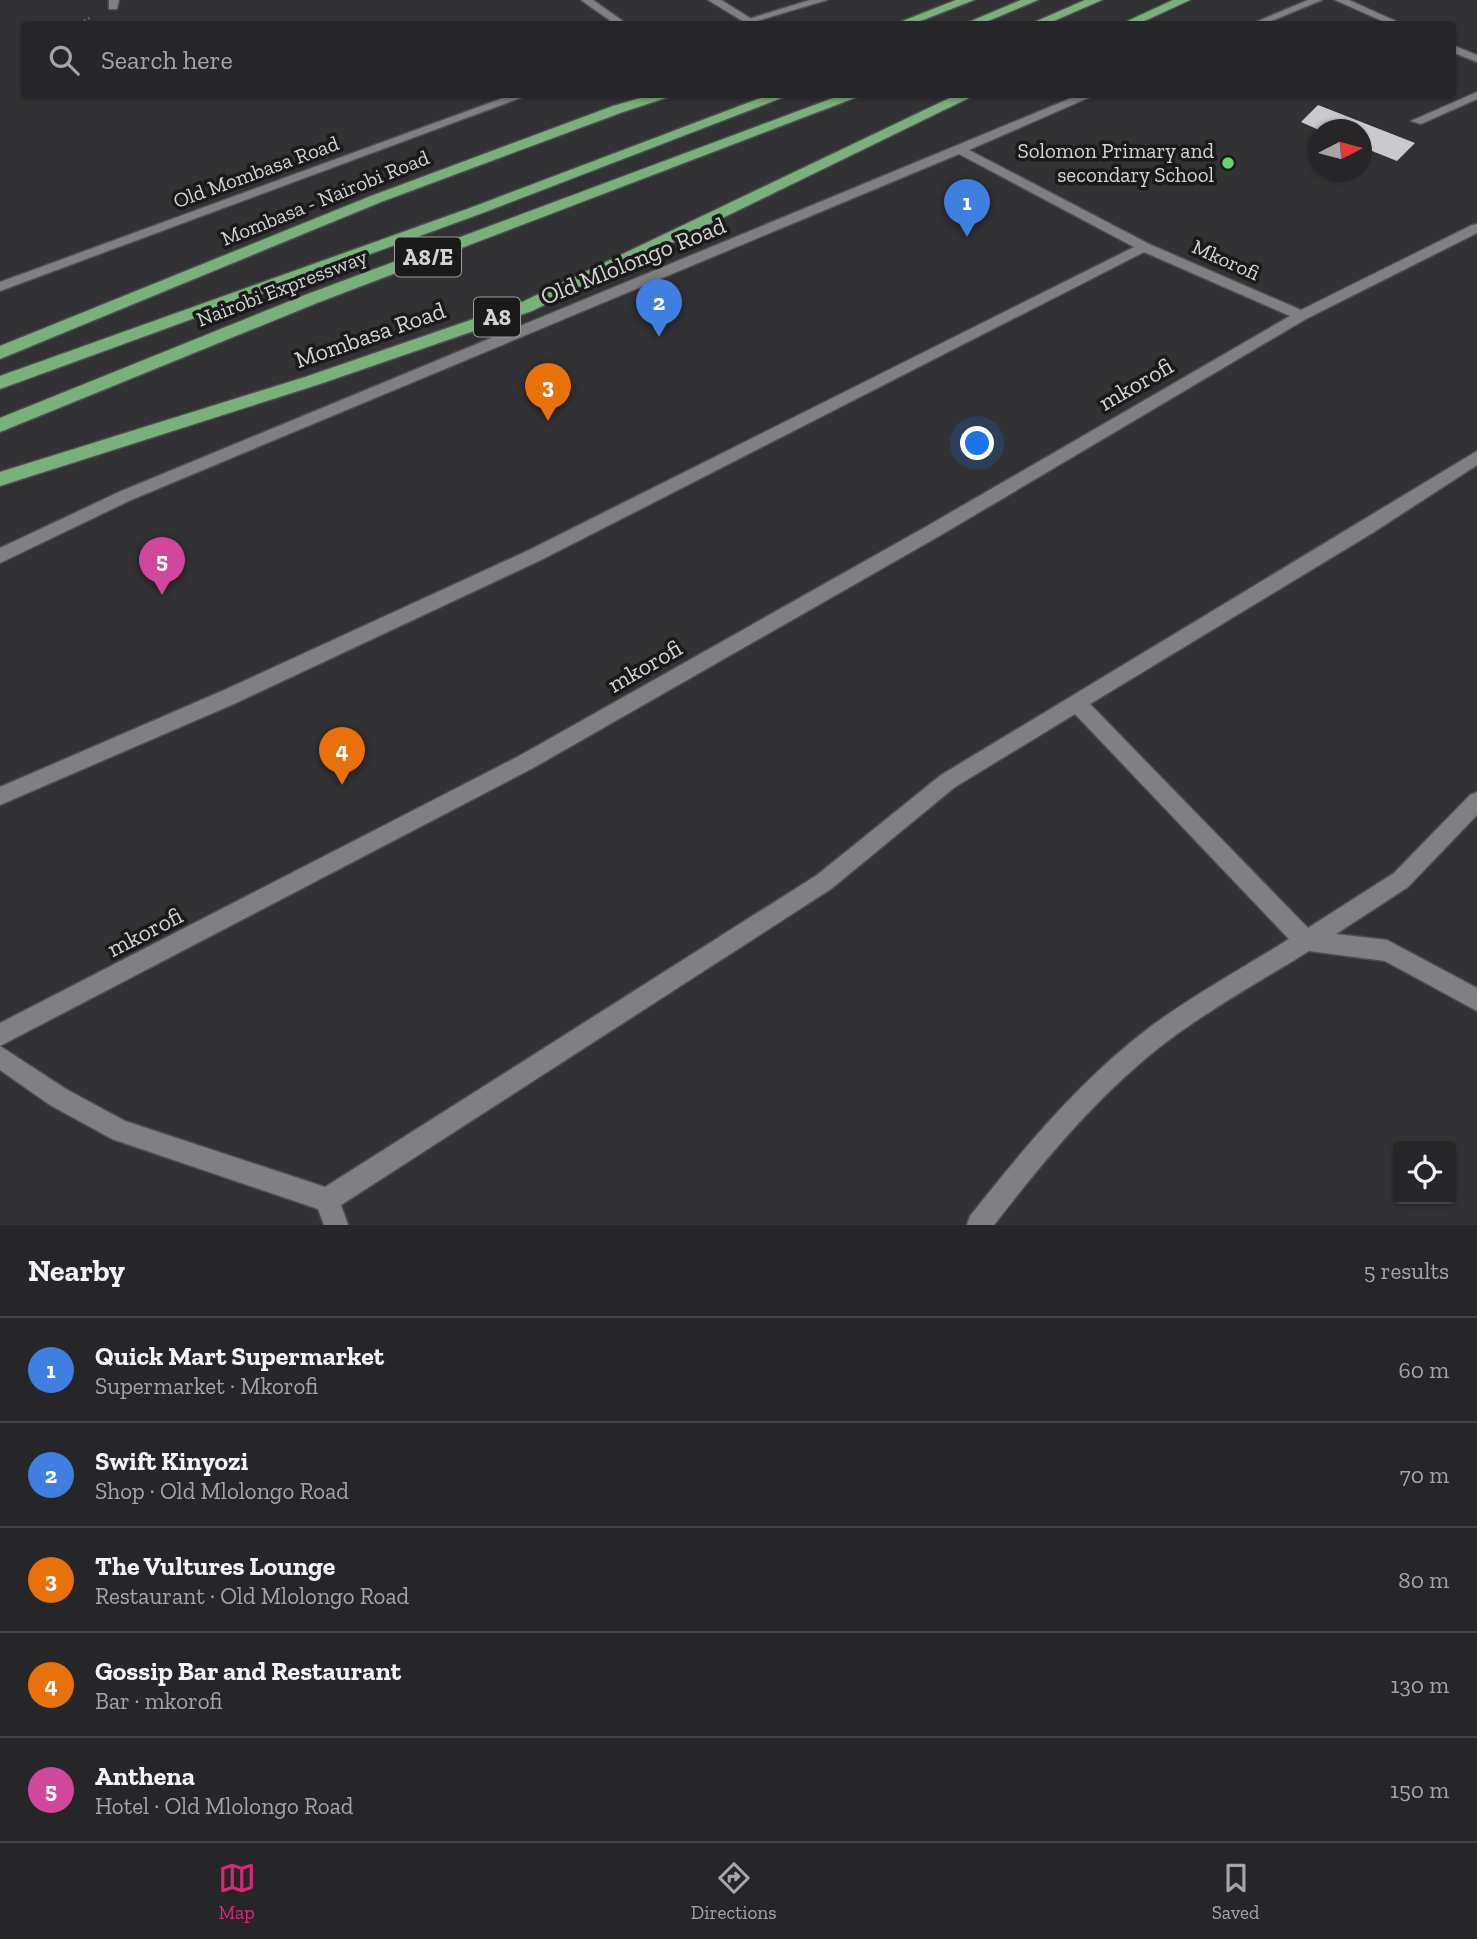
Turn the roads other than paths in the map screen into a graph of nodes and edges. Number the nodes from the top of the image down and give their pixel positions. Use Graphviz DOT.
graph roads {
  1 [pos="586,0"];
  2 [pos="713,0"];
  3 [pos="822,0"];
  4 [pos="968,0"];
  5 [pos="1032,0"];
  6 [pos="1097,0"];
  7 [pos="1184,0"];
  8 [pos="1317,0"];
  9 [pos="1340,0"];
  10 [pos="618,21"];
  11 [pos="750,21"];
  12 [pos="910,21"];
  13 [pos="979,21"];
  14 [pos="1044,21"];
  15 [pos="1135,21"];
  16 [pos="1264,21"];
  17 [pos="1390,21"];
  18 [pos="1456,50"];
  19 [pos="1477,59"];
  20 [pos="1477,95"];
  21 [pos="515,98"];
  22 [pos="657,98"];
  23 [pos="774,98"];
  24 [pos="847,98"];
  25 [pos="962,98"];
  26 [pos="1083,98"];
  27 [pos="1417,121"];
  28 [pos="961,150"];
  29 [pos="1477,228"];
  30 [pos="1144,247"];
  31 [pos="0,287"];
  32 [pos="1301,316"];
  33 [pos="0,353"];
  34 [pos="0,383"];
  35 [pos="0,425"];
  36 [pos="1477,457"];
  37 [pos="0,479"];
  38 [pos="0,556"];
  39 [pos="1077,703"];
  40 [pos="0,796"];
  41 [pos="1477,801"];
  42 [pos="1305,940"];
  43 [pos="1477,1000"];
  44 [pos="0,1035"];
  45 [pos="0,1057"];
  46 [pos="327,1200"];
  47 [pos="336,1225"];
  48 [pos="979,1225"];
  1 -- 10 [label="street"];
  2 -- 11 [label="street"];
  3 -- 11 [label="street"];
  4 -- 12 [label="highway"];
  5 -- 13 [label="highway"];
  6 -- 14 [label="highway"];
  7 -- 15 [label="highway"];
  8 -- 16 [label="street"];
  9 -- 17 [label="street"];
  18 -- 19 [label="street"];
  20 -- 27 [label="street"];
  21 -- 31 [label="street, Old Mombasa Road"];
  22 -- 33 [label="highway, Mombasa - Nairobi Road"];
  23 -- 34 [label="highway, Nairobi Expressway / A8/E"];
  24 -- 35 [label="highway, Nairobi Expressway / A8/E"];
  25 -- 37 [label="highway, Mombasa Road / A8"];
  26 -- 28 [label="street, Old Mlolongo Road"];
  28 -- 30 [label="street, Mkorofi"];
  28 -- 38 [label="street, Old Mlolongo Road"];
  29 -- 32 [label="street"];
  30 -- 32 [label="street, Mkorofi"];
  30 -- 40 [label="street"];
  32 -- 44 [label="street, mkorofi"];
  36 -- 39 [label="street"];
  39 -- 42 [label="street"];
  39 -- 46 [label="street"];
  41 -- 42 [label="street"];
  42 -- 43 [label="street"];
  42 -- 48 [label="street"];
  45 -- 46 [label="street"];
  46 -- 47 [label="street"];
}
